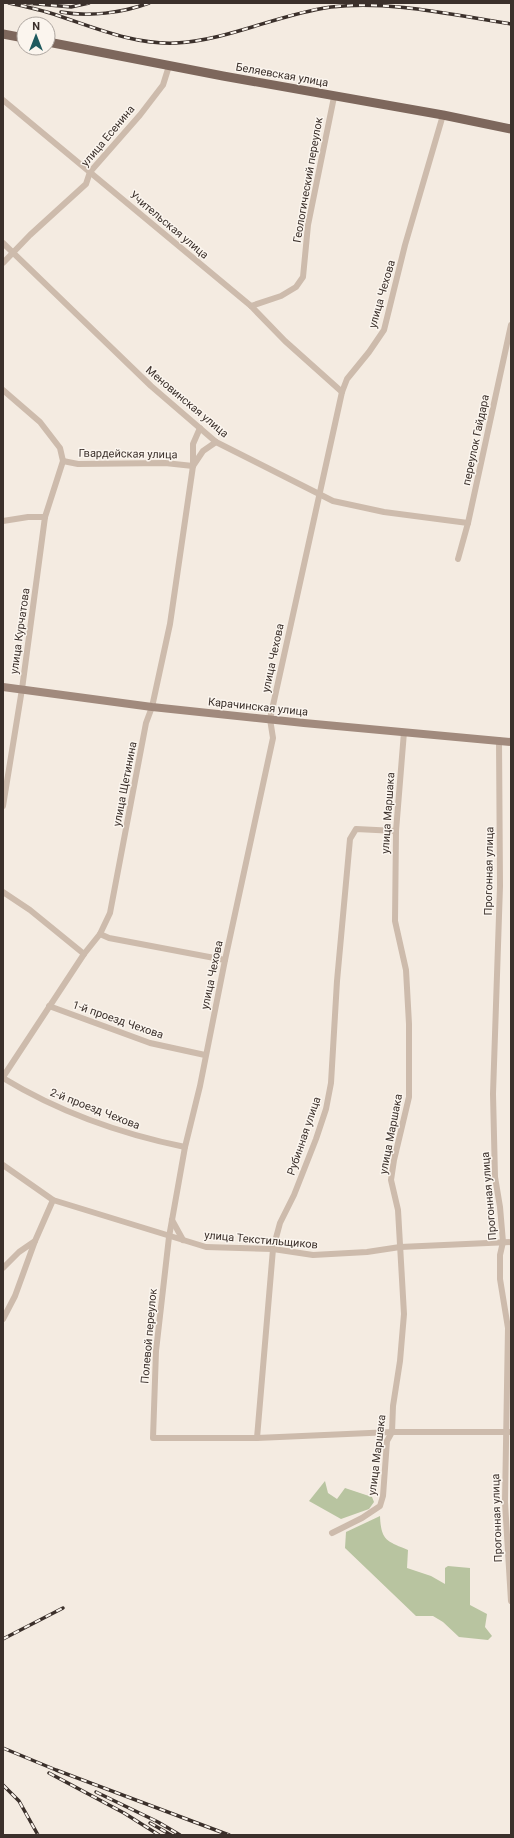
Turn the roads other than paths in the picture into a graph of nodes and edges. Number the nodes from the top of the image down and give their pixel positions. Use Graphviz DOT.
graph roads {
  1 [pos="3,34"];
  2 [pos="16,36"];
  3 [pos="56,44"];
  4 [pos="169,66"];
  5 [pos="334,97"];
  6 [pos="3,100"];
  7 [pos="443,115"];
  8 [pos="511,130"];
  9 [pos="90,172"];
  10 [pos="3,243"];
  11 [pos="14,253"];
  12 [pos="3,263"];
  13 [pos="251,306"];
  14 [pos="511,325"];
  15 [pos="3,390"];
  16 [pos="342,392"];
  17 [pos="200,428"];
  18 [pos="216,442"];
  19 [pos="63,461"];
  20 [pos="193,466"];
  21 [pos="318,493"];
  22 [pos="45,517"];
  23 [pos="3,521"];
  24 [pos="468,523"];
  25 [pos="458,559"];
  26 [pos="3,687"];
  27 [pos="22,690"];
  28 [pos="152,707"];
  29 [pos="270,719"];
  30 [pos="404,732"];
  31 [pos="499,740"];
  32 [pos="511,742"];
  33 [pos="3,806"];
  34 [pos="396,831"];
  35 [pos="3,892"];
  36 [pos="100,934"];
  37 [pos="84,954"];
  38 [pos="225,960"];
  39 [pos="49,1006"];
  40 [pos="205,1055"];
  41 [pos="3,1078"];
  42 [pos="185,1147"];
  43 [pos="3,1165"];
  44 [pos="53,1200"];
  45 [pos="172,1220"];
  46 [pos="169,1237"];
  47 [pos="183,1240"];
  48 [pos="35,1241"];
  49 [pos="503,1242"];
  50 [pos="511,1242"];
  51 [pos="400,1247"];
  52 [pos="274,1249"];
  53 [pos="3,1268"];
  54 [pos="3,1319"];
  55 [pos="392,1432"];
  56 [pos="508,1432"];
  57 [pos="257,1438"];
  58 [pos="332,1533"];
  59 [pos="509,1537"];
  60 [pos="511,1601"];
  1 -- 2 [label="main road"];
  3 -- 4 [label="main road, Беляевская улица"];
  4 -- 5 [label="main road, Беляевская улица"];
  4 -- 9 [label="street, улица Есенина"];
  5 -- 7 [label="main road, Беляевская улица"];
  5 -- 13 [label="street, Геологический переулок"];
  6 -- 9 [label="street, Учительская улица"];
  7 -- 8 [label="main road, Беляевская улица"];
  7 -- 16 [label="street, улица Чехова"];
  9 -- 11 [label="street, улица Есенина"];
  9 -- 13 [label="street, Учительская улица"];
  10 -- 11 [label="street, Меновинская улица"];
  11 -- 12 [label="street, улица Есенина"];
  11 -- 17 [label="street, Меновинская улица"];
  13 -- 16 [label="street, Учительская улица"];
  14 -- 24 [label="street, переулок Гайдара"];
  15 -- 19 [label="street"];
  16 -- 21 [label="street, улица Чехова"];
  17 -- 18 [label="street, Меновинская улица"];
  17 -- 20 [label="street, улица Щетинина"];
  18 -- 20 [label="street"];
  18 -- 21 [label="street, Меновинская улица"];
  19 -- 20 [label="street, Гвардейская улица"];
  19 -- 22 [label="street, улица Курчатова"];
  20 -- 28 [label="street, улица Щетинина"];
  21 -- 24 [label="street, Меновинская улица"];
  21 -- 29 [label="street, улица Чехова"];
  22 -- 23 [label="street"];
  22 -- 27 [label="street, улица Курчатова"];
  24 -- 25 [label="street, переулок Гайдара"];
  26 -- 27 [label="street, Карачинская улица"];
  27 -- 28 [label="street, Карачинская улица"];
  27 -- 33 [label="street, улица Курчатова"];
  28 -- 29 [label="street, Карачинская улица"];
  28 -- 36 [label="street, улица Щетинина"];
  29 -- 30 [label="street, Карачинская улица"];
  29 -- 38 [label="street, улица Чехова"];
  30 -- 31 [label="street, Карачинская улица"];
  30 -- 34 [label="street, улица Маршака"];
  31 -- 32 [label="street, Карачинская улица"];
  31 -- 49 [label="street, Прогонная улица"];
  34 -- 51 [label="street, улица Маршака"];
  34 -- 52 [label="street, Рубинная улица"];
  35 -- 37 [label="street"];
  36 -- 37 [label="street, улица Щетинина"];
  36 -- 38 [label="street"];
  37 -- 39 [label="street, улица Щетинина"];
  38 -- 40 [label="street, улица Чехова"];
  39 -- 40 [label="street, 1-й проезд Чехова"];
  39 -- 41 [label="street, улица Щетинина"];
  40 -- 42 [label="street, улица Чехова"];
  41 -- 42 [label="street, 2-й проезд Чехова"];
  42 -- 45 [label="street, улица Чехова"];
  43 -- 44 [label="street, улица Текстильщиков"];
  44 -- 46 [label="street, улица Текстильщиков"];
  44 -- 48 [label="street"];
  45 -- 46 [label="street, улица Чехова"];
  45 -- 47 [label="street"];
  46 -- 47 [label="street, улица Текстильщиков"];
  46 -- 57 [label="street, Полевой переулок"];
  47 -- 52 [label="street, улица Текстильщиков"];
  48 -- 53 [label="street"];
  48 -- 54 [label="street"];
  49 -- 50 [label="street, улица Текстильщиков"];
  49 -- 51 [label="street, улица Текстильщиков"];
  49 -- 56 [label="street, Прогонная улица"];
  51 -- 52 [label="street, улица Текстильщиков"];
  51 -- 55 [label="street, улица Маршака"];
  52 -- 57 [label="street, Рубинная улица"];
  55 -- 56 [label="street"];
  55 -- 57 [label="street"];
  55 -- 58 [label="street, улица Маршака"];
  56 -- 59 [label="street, Прогонная улица"];
  59 -- 60 [label="street, Прогонная улица"];
}
